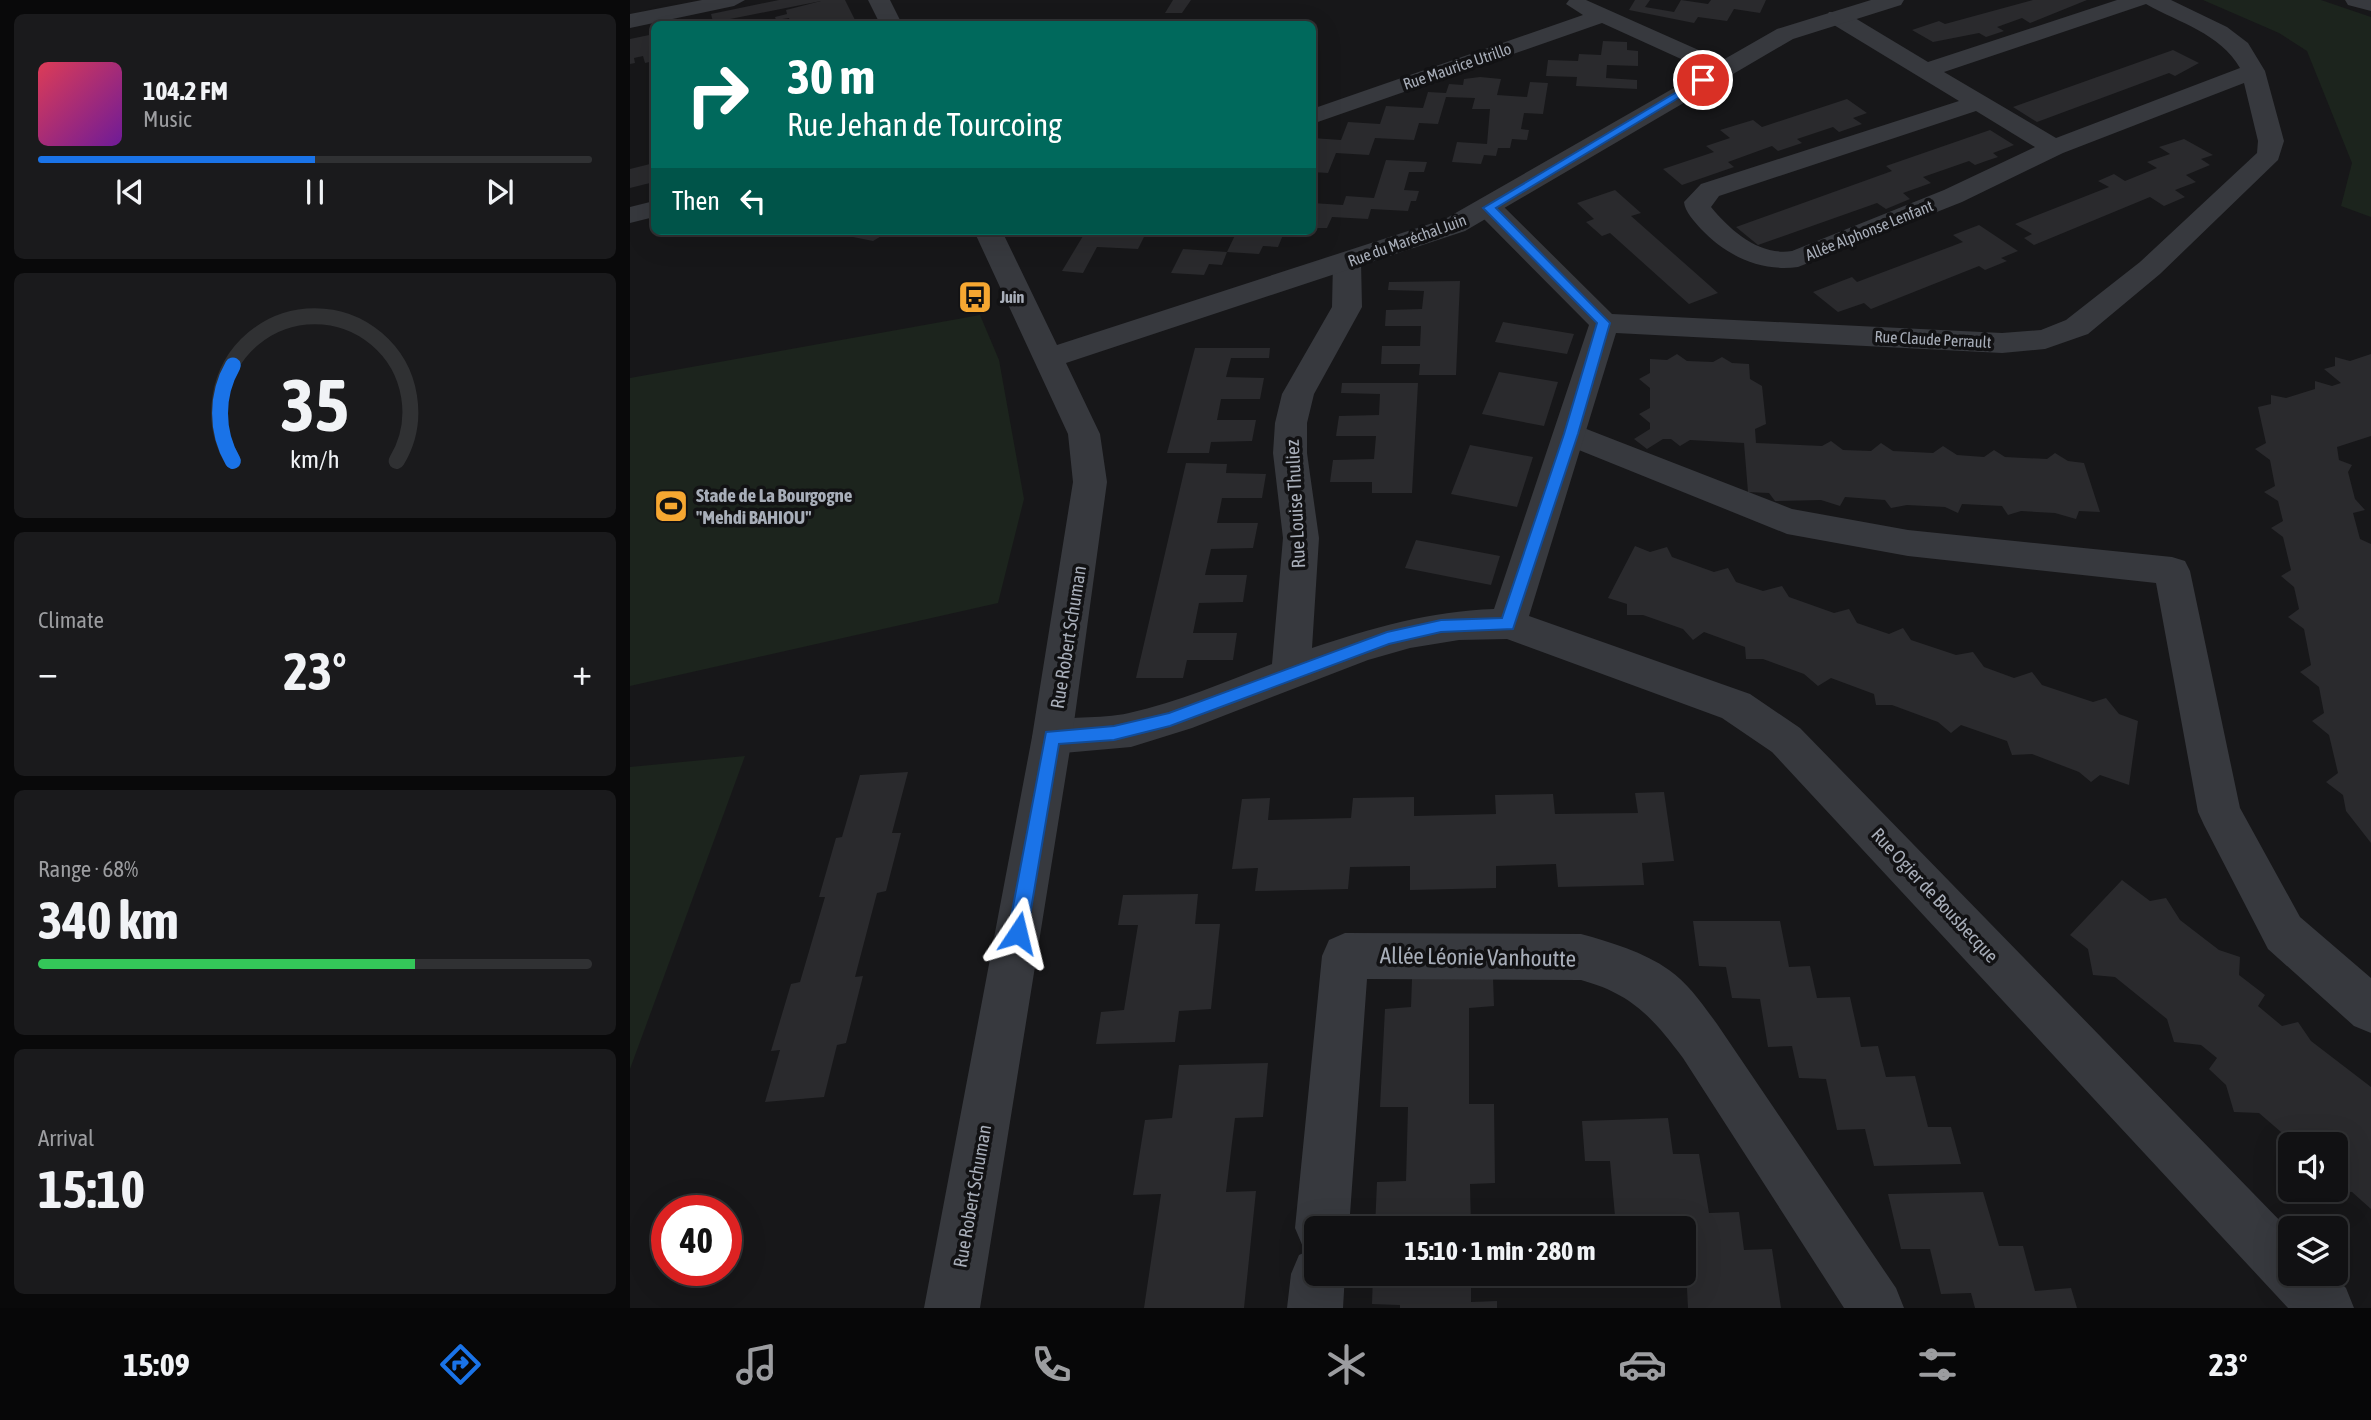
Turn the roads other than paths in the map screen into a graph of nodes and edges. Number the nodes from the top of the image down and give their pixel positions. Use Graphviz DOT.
graph roads {
  1 [pos="734,0"];
  2 [pos="879,0"];
  3 [pos="1570,0"];
  4 [pos="1893,0"];
  5 [pos="2137,0"];
  6 [pos="2154,0"];
  7 [pos="2356,0"];
  8 [pos="2371,5"];
  9 [pos="1601,16"];
  10 [pos="1837,17"];
  11 [pos="630,21"];
  12 [pos="890,21"];
  13 [pos="1722,69"];
  14 [pos="1926,71"];
  15 [pos="2253,71"];
  16 [pos="1979,102"];
  17 [pos="1316,116"];
  18 [pos="2054,148"];
  19 [pos="1489,208"];
  20 [pos="651,210"];
  21 [pos="630,215"];
  22 [pos="991,235"];
  23 [pos="1347,262"];
  24 [pos="1604,323"];
  25 [pos="1049,358"];
  26 [pos="1571,434"];
  27 [pos="1508,624"];
  28 [pos="1291,674"];
  29 [pos="1052,737"];
  30 [pos="2371,1009"];
  31 [pos="1323,1216"];
  32 [pos="2278,1257"];
  33 [pos="1317,1286"];
  34 [pos="2305,1286"];
  35 [pos="952,1308"];
  36 [pos="1315,1308"];
  37 [pos="1876,1308"];
  38 [pos="2326,1308"];
  1 -- 11 [label="street"];
  2 -- 12 [label="street"];
  3 -- 9 [label="street"];
  4 -- 10 [label="street, Rue du Maréchal Juin"];
  5 -- 14 [label="street"];
  6 -- 15 [label="street, Rue Claude Perrault"];
  7 -- 8 [label="street"];
  9 -- 13 [label="street"];
  9 -- 17 [label="street, Rue Maurice Utrillo"];
  10 -- 13 [label="street, Rue du Maréchal Juin"];
  10 -- 14 [label="street"];
  13 -- 19 [label="street, Rue du Maréchal Juin"];
  14 -- 16 [label="street"];
  15 -- 18 [label="street"];
  15 -- 24 [label="street, Rue Claude Perrault"];
  16 -- 18 [label="street"];
  16 -- 18 [label="street, Allée Alphonse Lenfant"];
  19 -- 23 [label="street, Rue du Maréchal Juin"];
  19 -- 24 [label="street"];
  20 -- 21 [label="street"];
  22 -- 25 [label="street, Rue Robert Schuman"];
  23 -- 25 [label="street, Rue du Maréchal Juin"];
  23 -- 28 [label="street, Rue Louise Thuliez"];
  24 -- 26 [label="street"];
  25 -- 29 [label="street, Rue Robert Schuman"];
  26 -- 27 [label="street"];
  26 -- 30 [label="street"];
  27 -- 28 [label="street, Rue Ogier de Bousbecque"];
  27 -- 32 [label="street, Rue Ogier de Bousbecque"];
  28 -- 29 [label="street, Rue Ogier de Bousbecque"];
  29 -- 35 [label="street, Rue Robert Schuman"];
  31 -- 37 [label="street, Allée Léonie Vanhoutte"];
  33 -- 36 [label="street"];
  34 -- 38 [label="street, Rue Ogier de Bousbecque"];
}
